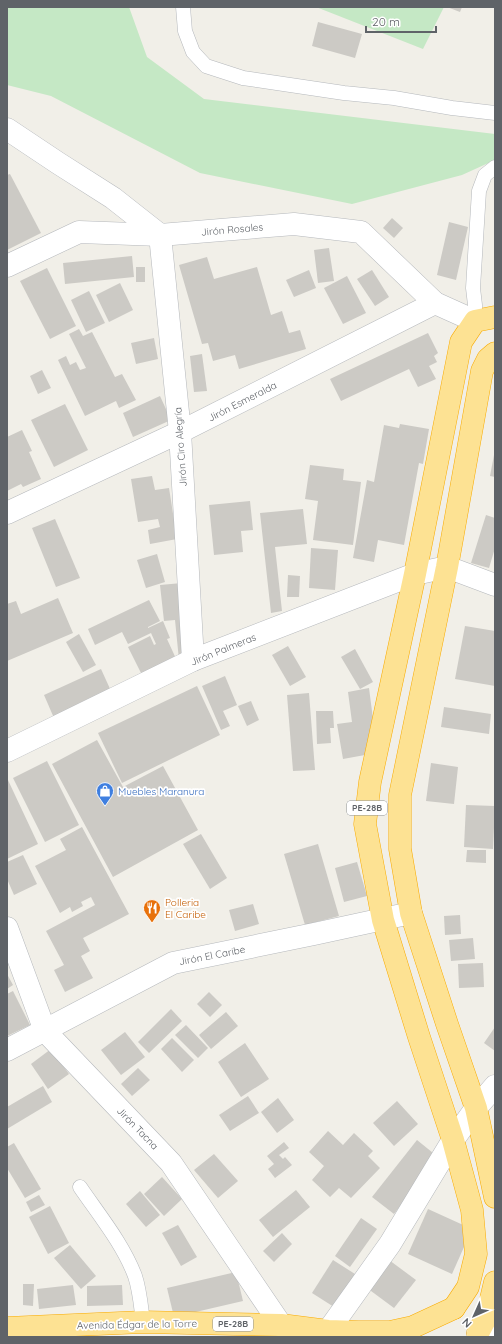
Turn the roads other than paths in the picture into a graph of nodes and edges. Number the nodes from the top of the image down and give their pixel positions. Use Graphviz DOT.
graph roads {
  1 [pos="184,7"];
  2 [pos="495,113"];
  3 [pos="7,129"];
  4 [pos="495,167"];
  5 [pos="160,235"];
  6 [pos="7,266"];
  7 [pos="435,303"];
  8 [pos="485,319"];
  9 [pos="495,353"];
  10 [pos="180,432"];
  11 [pos="7,513"];
  12 [pos="447,567"];
  13 [pos="416,574"];
  14 [pos="495,585"];
  15 [pos="193,660"];
  16 [pos="7,751"];
  17 [pos="411,913"];
  18 [pos="383,920"];
  19 [pos="7,928"];
  20 [pos="45,1031"];
  21 [pos="7,1050"];
  22 [pos="495,1086"];
  23 [pos="476,1108"];
  24 [pos="453,1140"];
  25 [pos="80,1187"];
  26 [pos="495,1198"];
  27 [pos="495,1282"];
  28 [pos="454,1308"];
  29 [pos="143,1322"];
  30 [pos="281,1325"];
  31 [pos="7,1328"];
  32 [pos="328,1331"];
  33 [pos="481,1335"];
  1 -- 2 [label="lane"];
  3 -- 5 [label="street"];
  4 -- 8 [label="lane"];
  5 -- 6 [label="street, Jirón Rosales"];
  5 -- 7 [label="street, Jirón Rosales"];
  5 -- 10 [label="street, Jirón Ciro Alegría"];
  7 -- 8 [label="street"];
  7 -- 10 [label="street, Jirón Esmeralda"];
  8 -- 13 [label="highway, PE-28B"];
  9 -- 12 [label="highway, PE-28B"];
  10 -- 11 [label="street, Jirón Esmeralda"];
  10 -- 15 [label="street, Jirón Ciro Alegría"];
  12 -- 13 [label="street, Jirón Palmeras"];
  12 -- 14 [label="street"];
  12 -- 17 [label="highway, PE-28B"];
  13 -- 15 [label="street, Jirón Palmeras"];
  13 -- 18 [label="highway, PE-28B"];
  15 -- 16 [label="street, Jirón Palmeras"];
  17 -- 18 [label="street, Jirón El Caribe"];
  17 -- 23 [label="highway, PE-28B"];
  18 -- 20 [label="street, Jirón El Caribe"];
  18 -- 24 [label="highway, PE-28B"];
  19 -- 20 [label="street, Jirón Tacna"];
  20 -- 21 [label="street, Jirón El Caribe"];
  20 -- 30 [label="street, Jirón Tacna"];
  22 -- 23 [label="street"];
  23 -- 24 [label="street"];
  23 -- 26 [label="highway, PE-28B"];
  24 -- 28 [label="highway, PE-28B"];
  24 -- 32 [label="street"];
  25 -- 29 [label="lane"];
  27 -- 33 [label="highway"];
  28 -- 32 [label="highway, Avenida Édgar de la Torre / PE-28B"];
  28 -- 33 [label="highway"];
  29 -- 30 [label="highway, Avenida Édgar de la Torre / PE-28B"];
  29 -- 31 [label="highway, Avenida Édgar de la Torre / PE-28B"];
  30 -- 32 [label="highway, Avenida Édgar de la Torre / PE-28B"];
}
